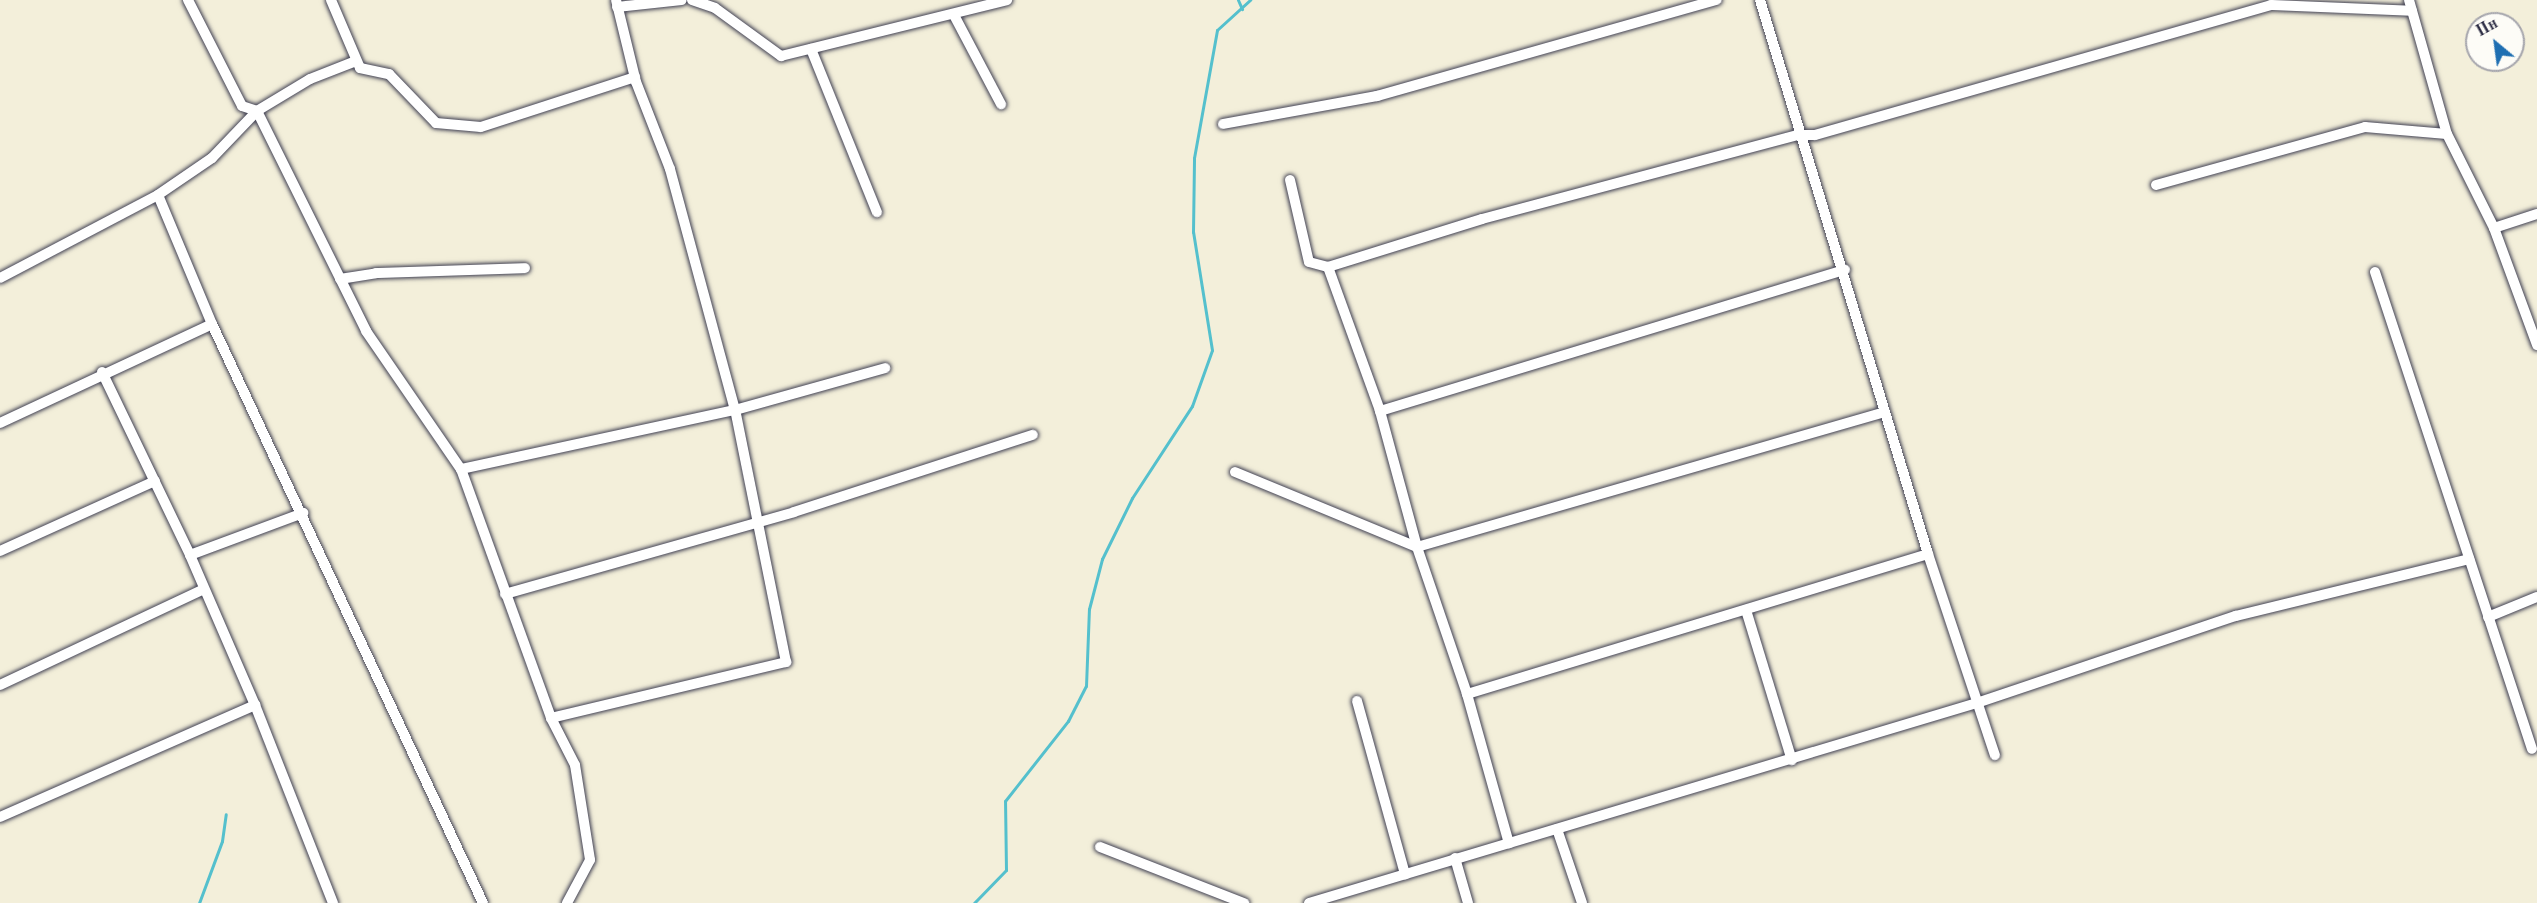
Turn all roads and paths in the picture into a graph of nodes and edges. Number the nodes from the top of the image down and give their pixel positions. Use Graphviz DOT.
graph roads {
  1 [pos="188,0"];
  2 [pos="331,0"];
  3 [pos="682,0"];
  4 [pos="692,0"];
  5 [pos="1007,0"];
  6 [pos="1717,0"];
  7 [pos="1760,0"];
  8 [pos="2270,2"];
  9 [pos="616,3"];
  10 [pos="2411,5"];
  11 [pos="954,15"];
  12 [pos="811,49"];
  13 [pos="356,61"];
  14 [pos="635,77"];
  15 [pos="1000,104"];
  16 [pos="256,111"];
  17 [pos="1222,124"];
  18 [pos="2447,134"];
  19 [pos="1798,135"];
  20 [pos="1290,180"];
  21 [pos="2156,185"];
  22 [pos="158,195"];
  23 [pos="878,212"];
  24 [pos="2537,214"];
  25 [pos="2494,228"];
  26 [pos="1328,267"];
  27 [pos="525,268"];
  28 [pos="1845,270"];
  29 [pos="2375,272"];
  30 [pos="0,278"];
  31 [pos="340,279"];
  32 [pos="212,324"];
  33 [pos="2537,345"];
  34 [pos="885,368"];
  35 [pos="102,372"];
  36 [pos="735,410"];
  37 [pos="1380,411"];
  38 [pos="1885,412"];
  39 [pos="0,423"];
  40 [pos="1033,435"];
  41 [pos="461,469"];
  42 [pos="1235,472"];
  43 [pos="154,481"];
  44 [pos="303,513"];
  45 [pos="757,522"];
  46 [pos="1418,547"];
  47 [pos="0,551"];
  48 [pos="1928,554"];
  49 [pos="190,555"];
  50 [pos="2469,560"];
  51 [pos="204,589"];
  52 [pos="505,594"];
  53 [pos="2537,597"];
  54 [pos="1746,610"];
  55 [pos="2488,617"];
  56 [pos="0,685"];
  57 [pos="1467,694"];
  58 [pos="1357,701"];
  59 [pos="1977,703"];
  60 [pos="255,705"];
  61 [pos="551,718"];
  62 [pos="2532,749"];
  63 [pos="1995,755"];
  64 [pos="1792,760"];
  65 [pos="0,817"];
  66 [pos="1557,829"];
  67 [pos="1509,843"];
  68 [pos="1100,847"];
  69 [pos="1455,858"];
  70 [pos="1405,874"];
  71 [pos="333,903"];
  72 [pos="483,903"];
  73 [pos="567,903"];
  74 [pos="1244,903"];
  75 [pos="1309,903"];
  76 [pos="1468,903"];
  77 [pos="1582,903"];
  1 -- 16 [label="street"];
  2 -- 13 [label="street"];
  3 -- 9 [label="street"];
  4 -- 12 [label="street"];
  5 -- 11 [label="street"];
  6 -- 17 [label="street"];
  7 -- 19 [label="street"];
  8 -- 10 [label="street"];
  8 -- 19 [label="street"];
  9 -- 14 [label="street"];
  10 -- 18 [label="street"];
  11 -- 12 [label="street"];
  11 -- 15 [label="street"];
  12 -- 23 [label="street"];
  13 -- 14 [label="street"];
  13 -- 16 [label="street"];
  14 -- 36 [label="street"];
  16 -- 22 [label="street"];
  16 -- 31 [label="street"];
  18 -- 21 [label="street"];
  18 -- 25 [label="street"];
  19 -- 26 [label="street"];
  19 -- 28 [label="street"];
  20 -- 26 [label="street"];
  22 -- 30 [label="street"];
  22 -- 32 [label="street"];
  24 -- 25 [label="street"];
  25 -- 33 [label="street"];
  26 -- 37 [label="street"];
  27 -- 31 [label="street"];
  28 -- 37 [label="street"];
  28 -- 38 [label="street"];
  29 -- 50 [label="street"];
  31 -- 41 [label="street"];
  32 -- 35 [label="street"];
  32 -- 44 [label="street"];
  34 -- 36 [label="street"];
  35 -- 39 [label="street"];
  35 -- 43 [label="street"];
  36 -- 41 [label="street"];
  36 -- 45 [label="street"];
  37 -- 46 [label="street"];
  38 -- 46 [label="street"];
  38 -- 48 [label="street"];
  40 -- 45 [label="street"];
  41 -- 52 [label="street"];
  42 -- 46 [label="street"];
  43 -- 47 [label="street"];
  43 -- 49 [label="street"];
  44 -- 49 [label="street"];
  44 -- 72 [label="street"];
  45 -- 52 [label="street"];
  45 -- 61 [label="street"];
  46 -- 57 [label="street"];
  48 -- 54 [label="street"];
  48 -- 59 [label="street"];
  49 -- 51 [label="street"];
  50 -- 55 [label="street"];
  50 -- 59 [label="street"];
  51 -- 56 [label="street"];
  51 -- 60 [label="street"];
  52 -- 61 [label="street"];
  53 -- 55 [label="street"];
  54 -- 57 [label="street"];
  54 -- 64 [label="street"];
  55 -- 62 [label="street"];
  57 -- 67 [label="street"];
  58 -- 70 [label="street"];
  59 -- 63 [label="street"];
  59 -- 64 [label="street"];
  60 -- 65 [label="street"];
  60 -- 71 [label="street"];
  61 -- 73 [label="street"];
  64 -- 66 [label="street"];
  66 -- 67 [label="street"];
  66 -- 77 [label="street"];
  67 -- 69 [label="street"];
  68 -- 74 [label="street"];
  69 -- 70 [label="street"];
  69 -- 76 [label="street"];
  70 -- 75 [label="street"];
}
